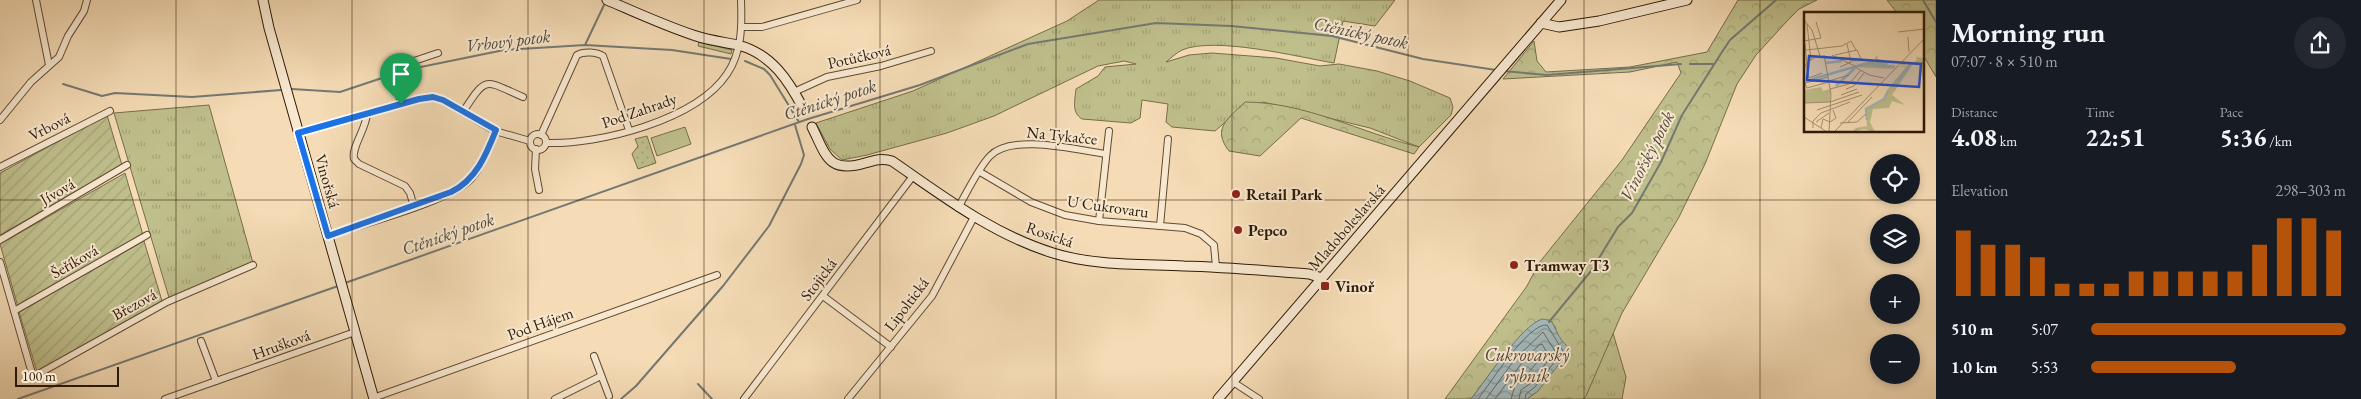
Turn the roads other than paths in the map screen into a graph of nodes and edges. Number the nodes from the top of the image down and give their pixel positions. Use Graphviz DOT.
graph roads {
  1 [pos="36,0"];
  2 [pos="86,0"];
  3 [pos="263,0"];
  4 [pos="607,0"];
  5 [pos="741,0"];
  6 [pos="858,0"];
  7 [pos="1561,0"];
  8 [pos="1688,0"];
  9 [pos="1541,24"];
  10 [pos="742,27"];
  11 [pos="740,46"];
  12 [pos="931,51"];
  13 [pos="438,54"];
  14 [pos="49,66"];
  15 [pos="794,92"];
  16 [pos="523,97"];
  17 [pos="401,104"];
  18 [pos="804,110"];
  19 [pos="110,111"];
  20 [pos="463,112"];
  21 [pos="367,114"];
  22 [pos="0,120"];
  23 [pos="812,127"];
  24 [pos="496,130"];
  25 [pos="629,130"];
  26 [pos="1109,131"];
  27 [pos="298,133"];
  28 [pos="541,135"];
  29 [pos="1168,139"];
  30 [pos="530,141"];
  31 [pos="546,143"];
  32 [pos="536,150"];
  33 [pos="1106,154"];
  34 [pos="127,165"];
  35 [pos="0,166"];
  36 [pos="980,172"];
  37 [pos="914,176"];
  38 [pos="539,190"];
  39 [pos="414,207"];
  40 [pos="958,208"];
  41 [pos="974,217"];
  42 [pos="1099,221"];
  43 [pos="1160,226"];
  44 [pos="147,235"];
  45 [pos="328,236"];
  46 [pos="0,240"];
  47 [pos="0,262"];
  48 [pos="253,265"];
  49 [pos="1216,267"];
  50 [pos="717,275"];
  51 [pos="1322,278"];
  52 [pos="823,296"];
  53 [pos="14,311"];
  54 [pos="355,332"];
  55 [pos="201,341"];
  56 [pos="890,347"];
  57 [pos="594,356"];
  58 [pos="601,376"];
  59 [pos="216,382"];
  60 [pos="1233,382"];
  61 [pos="609,396"];
  62 [pos="374,398"];
  63 [pos="165,399"];
  64 [pos="555,399"];
  65 [pos="744,399"];
  66 [pos="848,399"];
  67 [pos="1218,399"];
  68 [pos="1259,399"];
  1 -- 14 [label="street"];
  2 -- 14 [label="street"];
  3 -- 27 [label="street, Vinořská"];
  4 -- 11 [label="street"];
  5 -- 10 [label="street, Pod Zahrady"];
  6 -- 10 [label="street"];
  7 -- 9 [label="street, Mladoboleslavská"];
  8 -- 9 [label="street"];
  9 -- 51 [label="street, Mladoboleslavská"];
  10 -- 11 [label="street, Pod Zahrady"];
  11 -- 15 [label="street"];
  11 -- 25 [label="street, Pod Zahrady"];
  12 -- 15 [label="street, Potůčková"];
  13 -- 17 [label="street"];
  14 -- 22 [label="street"];
  15 -- 18 [label="street"];
  16 -- 20 [label="street"];
  17 -- 20 [label="street"];
  17 -- 21 [label="street"];
  19 -- 35 [label="street, Vrbová"];
  20 -- 24 [label="street"];
  21 -- 27 [label="street"];
  21 -- 39 [label="street"];
  23 -- 37 [label="street, Rosická"];
  24 -- 30 [label="street"];
  24 -- 39 [label="street"];
  25 -- 28 [label="street"];
  25 -- 31 [label="street, Pod Zahrady"];
  26 -- 33 [label="street"];
  27 -- 45 [label="street, Vinořská"];
  28 -- 30 [label="street"];
  28 -- 31 [label="street"];
  29 -- 43 [label="street"];
  30 -- 32 [label="street"];
  31 -- 32 [label="street"];
  32 -- 38 [label="street"];
  33 -- 36 [label="street, Na Tykačce"];
  33 -- 42 [label="street"];
  34 -- 46 [label="street, Jívová"];
  36 -- 40 [label="street, Na Tykačce"];
  36 -- 42 [label="street, U Cukrovaru"];
  37 -- 40 [label="street, Rosická"];
  37 -- 52 [label="street, Stojická"];
  39 -- 45 [label="street"];
  40 -- 41 [label="street, Rosická"];
  41 -- 49 [label="street, Rosická"];
  41 -- 56 [label="street, Lipoltická"];
  42 -- 43 [label="street, U Cukrovaru"];
  43 -- 49 [label="street, U Cukrovaru"];
  44 -- 53 [label="street, Šeříková"];
  45 -- 54 [label="street, Vinořská"];
  47 -- 53 [label="street"];
  48 -- 53 [label="street, Březová"];
  49 -- 51 [label="street, Rosická"];
  50 -- 62 [label="street, Pod Hájem"];
  51 -- 60 [label="street, Mladoboleslavská"];
  52 -- 56 [label="street"];
  52 -- 65 [label="street, Stojická"];
  54 -- 59 [label="street, Hrušková"];
  54 -- 62 [label="street, Vinořská"];
  55 -- 59 [label="street"];
  56 -- 66 [label="street, Lipoltická"];
  57 -- 58 [label="street"];
  58 -- 61 [label="street"];
  58 -- 64 [label="street"];
  59 -- 63 [label="street, Hrušková"];
  60 -- 67 [label="street, Mladoboleslavská"];
  60 -- 68 [label="street"];
}
